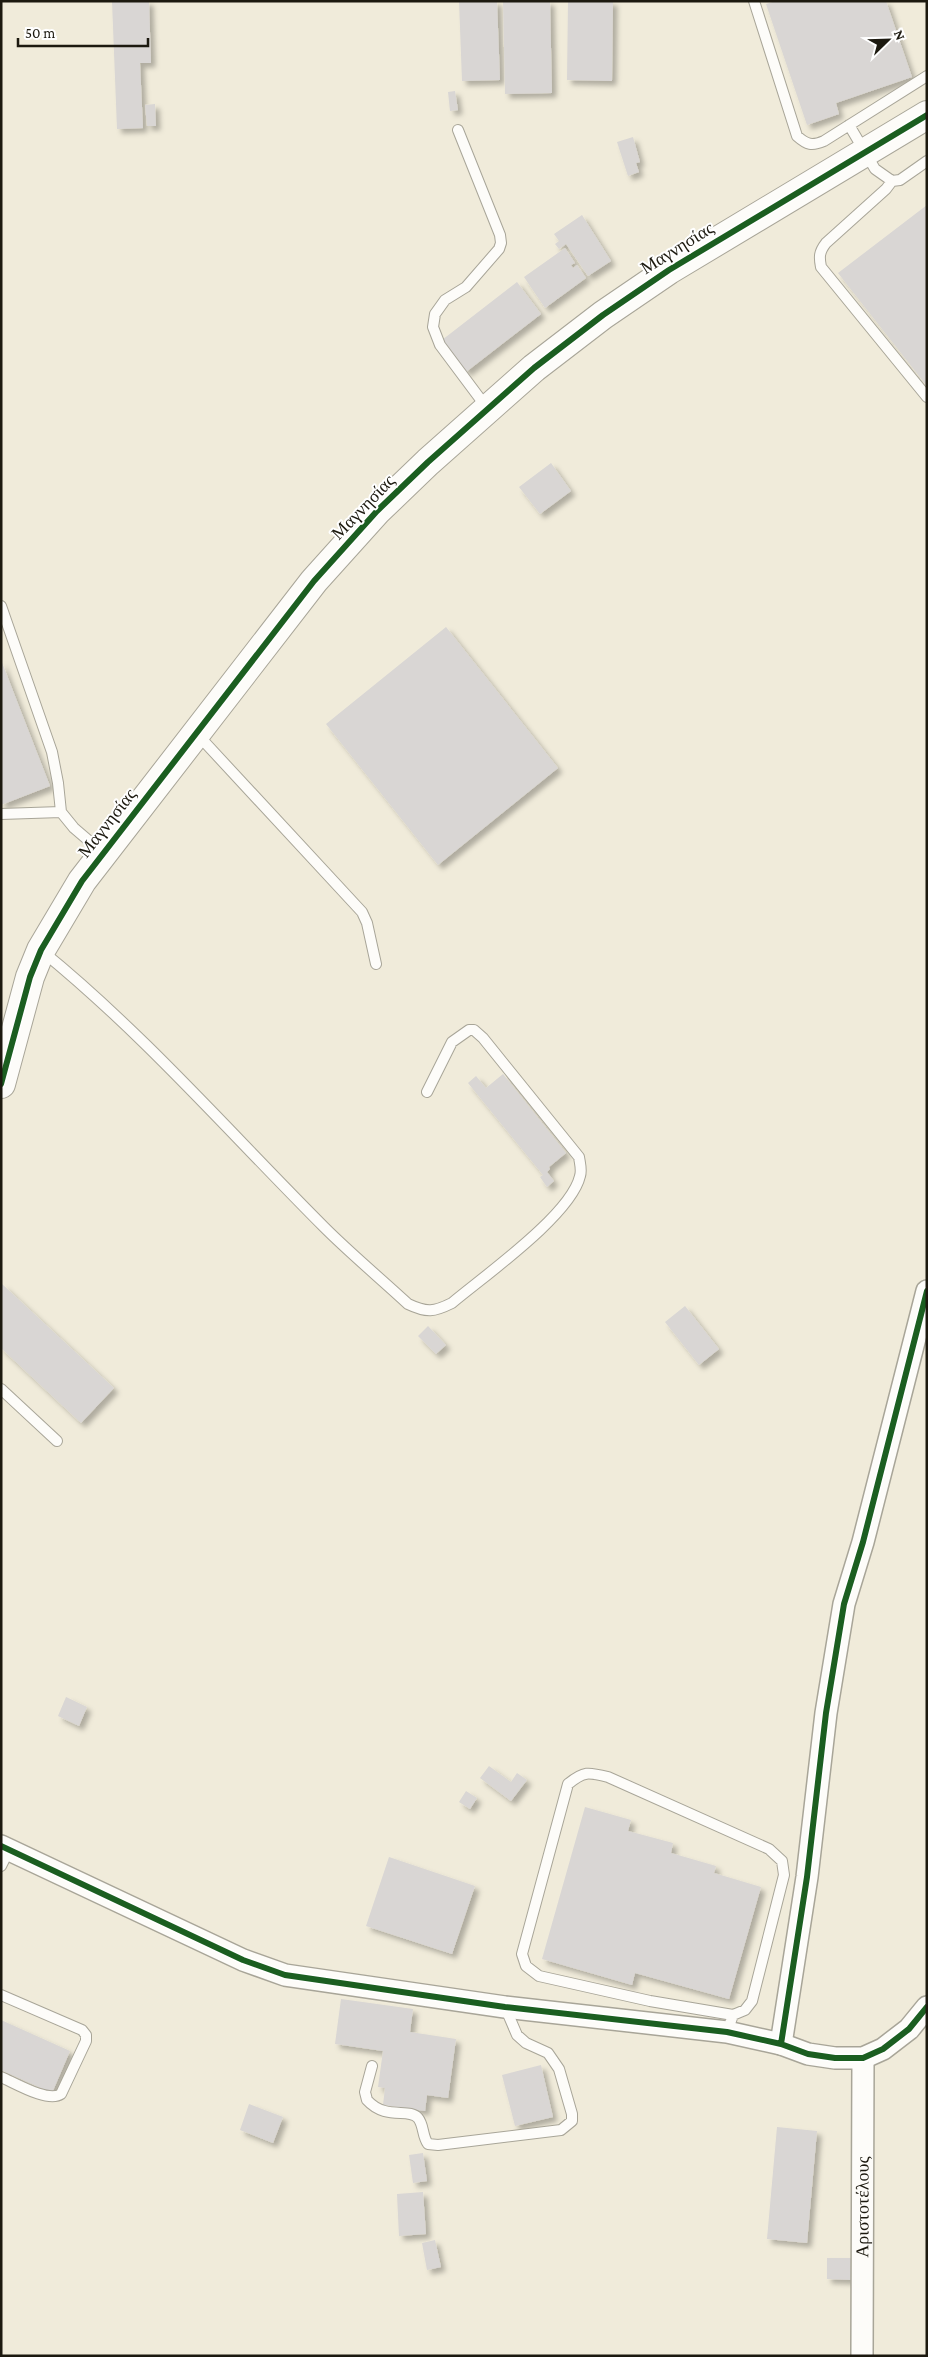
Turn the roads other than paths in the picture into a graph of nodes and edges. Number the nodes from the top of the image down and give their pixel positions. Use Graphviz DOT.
graph roads {
  1 [pos="754,1"];
  2 [pos="927,76"];
  3 [pos="927,115"];
  4 [pos="849,125"];
  5 [pos="458,130"];
  6 [pos="864,152"];
  7 [pos="927,161"];
  8 [pos="892,181"];
  9 [pos="927,397"];
  10 [pos="487,409"];
  11 [pos="1,606"];
  12 [pos="197,734"];
  13 [pos="61,812"];
  14 [pos="1,814"];
  15 [pos="102,853"];
  16 [pos="41,950"];
  17 [pos="376,964"];
  18 [pos="1,1084"];
  19 [pos="427,1092"];
  20 [pos="927,1291"];
  21 [pos="1,1389"];
  22 [pos="58,1441"];
  23 [pos="4,1854"];
  24 [pos="1,1996"];
  25 [pos="505,2007"];
  26 [pos="927,2007"];
  27 [pos="730,2024"];
  28 [pos="781,2044"];
  29 [pos="863,2058"];
  30 [pos="372,2066"];
  31 [pos="1,2077"];
  32 [pos="862,2356"];
  1 -- 4 [label="lane"];
  2 -- 4 [label="lane"];
  3 -- 6 [label="street, Μαγνησίας"];
  4 -- 6 [label="lane"];
  5 -- 10 [label="lane"];
  6 -- 8 [label="lane"];
  6 -- 10 [label="street, Μαγνησίας"];
  7 -- 8 [label="lane"];
  8 -- 9 [label="lane"];
  10 -- 12 [label="street, Μαγνησίας"];
  11 -- 13 [label="lane"];
  12 -- 15 [label="street, Μαγνησίας"];
  12 -- 17 [label="lane"];
  13 -- 14 [label="lane"];
  13 -- 15 [label="lane"];
  15 -- 16 [label="street, Μαγνησίας"];
  16 -- 18 [label="street, Μαγνησίας"];
  16 -- 19 [label="lane"];
  20 -- 28 [label="street"];
  21 -- 22 [label="lane"];
  23 -- 25 [label="street"];
  24 -- 31 [label="lane"];
  25 -- 27 [label="street"];
  25 -- 30 [label="lane"];
  26 -- 29 [label="street"];
  27 -- 27 [label="lane"];
  27 -- 28 [label="street"];
  28 -- 29 [label="street"];
  29 -- 32 [label="street, Αριστοτέλους"];
}
